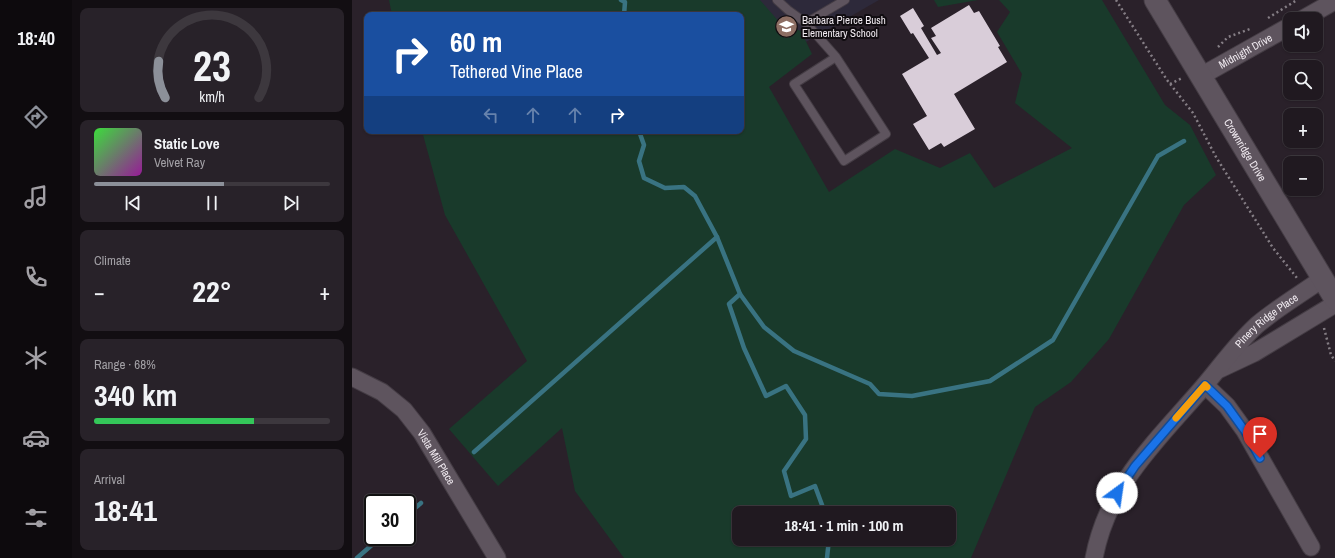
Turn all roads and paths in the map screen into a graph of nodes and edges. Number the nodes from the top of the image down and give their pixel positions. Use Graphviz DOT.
graph roads {
  1 [pos="777,0"];
  2 [pos="845,0"];
  3 [pos="1116,0"];
  4 [pos="1155,0"];
  5 [pos="1331,5"];
  6 [pos="1317,12"];
  7 [pos="806,23"];
  8 [pos="1283,30"];
  9 [pos="836,56"];
  10 [pos="1201,76"];
  11 [pos="1322,279"];
  12 [pos="1304,291"];
  13 [pos="1335,299"];
  14 [pos="1335,304"];
  15 [pos="1318,315"];
  16 [pos="1335,361"];
  17 [pos="1218,370"];
  18 [pos="352,378"];
  19 [pos="1205,385"];
  20 [pos="1312,554"];
  21 [pos="497,558"];
  22 [pos="1094,558"];
  1 -- 7 [label="lane"];
  2 -- 7 [label="lane"];
  3 -- 12 [label="path"];
  4 -- 10 [label="street, Crownridge Drive"];
  5 -- 6 [label="street"];
  7 -- 9 [label="lane"];
  8 -- 10 [label="street, Midnight Drive"];
  9 -- 9 [label="lane"];
  10 -- 11 [label="street, Crownridge Drive"];
  11 -- 12 [label="street, Pinery Ridge Place"];
  11 -- 13 [label="street, Crownridge Drive"];
  12 -- 17 [label="street, Pinery Ridge Place"];
  14 -- 15 [label="street, Pinery Ridge Place"];
  15 -- 16 [label="path"];
  15 -- 17 [label="street, Pinery Ridge Place"];
  17 -- 19 [label="street, Pinery Ridge Place"];
  18 -- 21 [label="street, Vista Mill Place"];
  19 -- 20 [label="street"];
  19 -- 22 [label="street, Pinery Ridge Place"];
}
